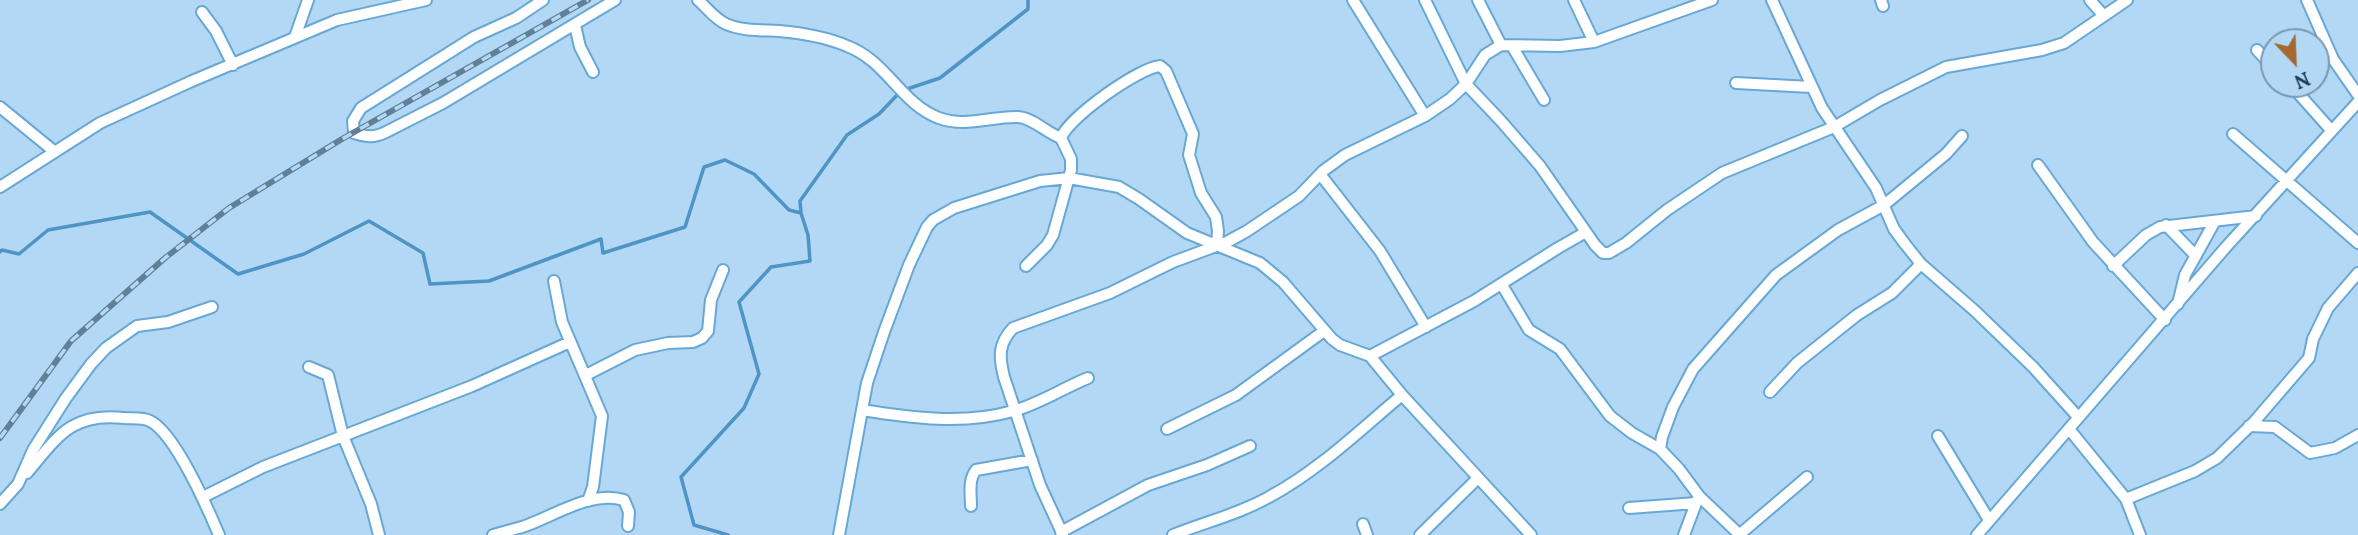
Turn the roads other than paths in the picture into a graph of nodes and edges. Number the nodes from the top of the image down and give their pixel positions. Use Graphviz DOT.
graph roads {
  1 [pos="426,0"];
  2 [pos="543,0"];
  3 [pos="615,0"];
  4 [pos="698,0"];
  5 [pos="1353,0"];
  6 [pos="1424,0"];
  7 [pos="1478,0"];
  8 [pos="1574,0"];
  9 [pos="1712,0"];
  10 [pos="1772,0"];
  11 [pos="2090,0"];
  12 [pos="2127,0"];
  13 [pos="2307,0"];
  14 [pos="306,1"];
  15 [pos="202,12"];
  16 [pos="2104,16"];
  17 [pos="575,25"];
  18 [pos="295,37"];
  19 [pos="1594,42"];
  20 [pos="1506,46"];
  21 [pos="2257,50"];
  22 [pos="2260,53"];
  23 [pos="233,65"];
  24 [pos="593,72"];
  25 [pos="1736,83"];
  26 [pos="1466,84"];
  27 [pos="1811,87"];
  28 [pos="2358,95"];
  29 [pos="2302,98"];
  30 [pos="1544,100"];
  31 [pos="2358,102"];
  32 [pos="0,107"];
  33 [pos="1425,116"];
  34 [pos="1834,127"];
  35 [pos="2331,130"];
  36 [pos="2233,134"];
  37 [pos="1962,136"];
  38 [pos="1060,138"];
  39 [pos="55,152"];
  40 [pos="2038,166"];
  41 [pos="1320,174"];
  42 [pos="1069,178"];
  43 [pos="2287,183"];
  44 [pos="0,187"];
  45 [pos="1884,205"];
  46 [pos="2256,216"];
  47 [pos="2215,221"];
  48 [pos="2166,225"];
  49 [pos="1587,232"];
  50 [pos="2358,243"];
  51 [pos="1218,245"];
  52 [pos="2195,256"];
  53 [pos="1921,264"];
  54 [pos="2113,266"];
  55 [pos="1026,267"];
  56 [pos="723,270"];
  57 [pos="2358,273"];
  58 [pos="554,281"];
  59 [pos="1502,285"];
  60 [pos="2178,305"];
  61 [pos="212,307"];
  62 [pos="2165,320"];
  63 [pos="1426,327"];
  64 [pos="1324,331"];
  65 [pos="570,342"];
  66 [pos="1370,356"];
  67 [pos="309,367"];
  68 [pos="586,375"];
  69 [pos="1088,378"];
  70 [pos="1770,392"];
  71 [pos="1402,395"];
  72 [pos="862,410"];
  73 [pos="1014,411"];
  74 [pos="2078,417"];
  75 [pos="2249,426"];
  76 [pos="1167,429"];
  77 [pos="2068,429"];
  78 [pos="2358,435"];
  79 [pos="343,436"];
  80 [pos="1938,436"];
  81 [pos="1250,446"];
  82 [pos="1660,449"];
  83 [pos="1032,460"];
  84 [pos="1807,477"];
  85 [pos="1478,478"];
  86 [pos="18,484"];
  87 [pos="204,497"];
  88 [pos="1697,499"];
  89 [pos="2126,499"];
  90 [pos="588,500"];
  91 [pos="0,504"];
  92 [pos="971,506"];
  93 [pos="1629,508"];
  94 [pos="1989,520"];
  95 [pos="628,526"];
  96 [pos="1062,533"];
  97 [pos="219,535"];
  98 [pos="379,535"];
  99 [pos="494,535"];
  100 [pos="839,535"];
  101 [pos="1174,535"];
  102 [pos="1420,535"];
  103 [pos="1531,535"];
  104 [pos="1685,535"];
  105 [pos="1739,535"];
  106 [pos="1977,535"];
  107 [pos="2140,535"];
  1 -- 18 [label="street"];
  2 -- 17 [label="street"];
  3 -- 17 [label="street"];
  4 -- 38 [label="street"];
  5 -- 33 [label="street"];
  6 -- 26 [label="street"];
  7 -- 20 [label="street"];
  8 -- 19 [label="street"];
  9 -- 19 [label="street"];
  10 -- 27 [label="street"];
  11 -- 16 [label="street"];
  12 -- 16 [label="street"];
  13 -- 28 [label="street"];
  14 -- 18 [label="street"];
  15 -- 23 [label="street"];
  16 -- 34 [label="street"];
  17 -- 24 [label="street"];
  18 -- 23 [label="street"];
  19 -- 20 [label="street"];
  20 -- 26 [label="street"];
  20 -- 30 [label="street"];
  21 -- 22 [label="street"];
  23 -- 39 [label="street"];
  25 -- 27 [label="street"];
  26 -- 33 [label="street"];
  26 -- 49 [label="street"];
  27 -- 34 [label="street"];
  29 -- 35 [label="street"];
  31 -- 35 [label="street"];
  32 -- 39 [label="street"];
  33 -- 41 [label="street"];
  34 -- 45 [label="street"];
  34 -- 49 [label="street"];
  35 -- 43 [label="street"];
  36 -- 43 [label="street"];
  37 -- 45 [label="street"];
  38 -- 42 [label="street"];
  38 -- 51 [label="street"];
  39 -- 44 [label="street"];
  40 -- 54 [label="street"];
  41 -- 51 [label="street"];
  41 -- 63 [label="street"];
  42 -- 51 [label="street"];
  42 -- 55 [label="street"];
  42 -- 72 [label="street"];
  43 -- 46 [label="street"];
  43 -- 50 [label="street"];
  45 -- 53 [label="street"];
  45 -- 82 [label="street"];
  46 -- 47 [label="street"];
  46 -- 60 [label="street"];
  47 -- 48 [label="street"];
  47 -- 52 [label="street"];
  48 -- 52 [label="street"];
  48 -- 54 [label="street"];
  49 -- 59 [label="street"];
  51 -- 64 [label="street"];
  51 -- 73 [label="street"];
  52 -- 60 [label="street"];
  53 -- 70 [label="street"];
  53 -- 74 [label="street"];
  54 -- 62 [label="street"];
  56 -- 68 [label="street"];
  57 -- 75 [label="street"];
  58 -- 65 [label="street"];
  59 -- 63 [label="street"];
  59 -- 82 [label="street"];
  60 -- 62 [label="street"];
  61 -- 86 [label="street"];
  62 -- 74 [label="street"];
  63 -- 66 [label="street"];
  64 -- 66 [label="street"];
  64 -- 76 [label="street"];
  65 -- 68 [label="street"];
  65 -- 79 [label="street"];
  66 -- 71 [label="street"];
  67 -- 79 [label="street"];
  68 -- 90 [label="street"];
  69 -- 73 [label="street"];
  71 -- 85 [label="street"];
  71 -- 101 [label="street"];
  72 -- 73 [label="street"];
  72 -- 100 [label="street"];
  73 -- 83 [label="street"];
  74 -- 77 [label="street"];
  75 -- 78 [label="street"];
  75 -- 89 [label="street"];
  77 -- 89 [label="street"];
  77 -- 94 [label="street"];
  79 -- 87 [label="street"];
  79 -- 98 [label="street"];
  80 -- 94 [label="street"];
  81 -- 96 [label="street"];
  82 -- 88 [label="street"];
  83 -- 92 [label="street"];
  83 -- 96 [label="street"];
  84 -- 105 [label="street"];
  85 -- 102 [label="street"];
  85 -- 103 [label="street"];
  86 -- 87 [label="street"];
  86 -- 91 [label="street"];
  87 -- 97 [label="street"];
  88 -- 93 [label="street"];
  88 -- 104 [label="street"];
  88 -- 105 [label="street"];
  89 -- 107 [label="street"];
  90 -- 95 [label="street"];
  90 -- 99 [label="street"];
  94 -- 106 [label="street"];
}
